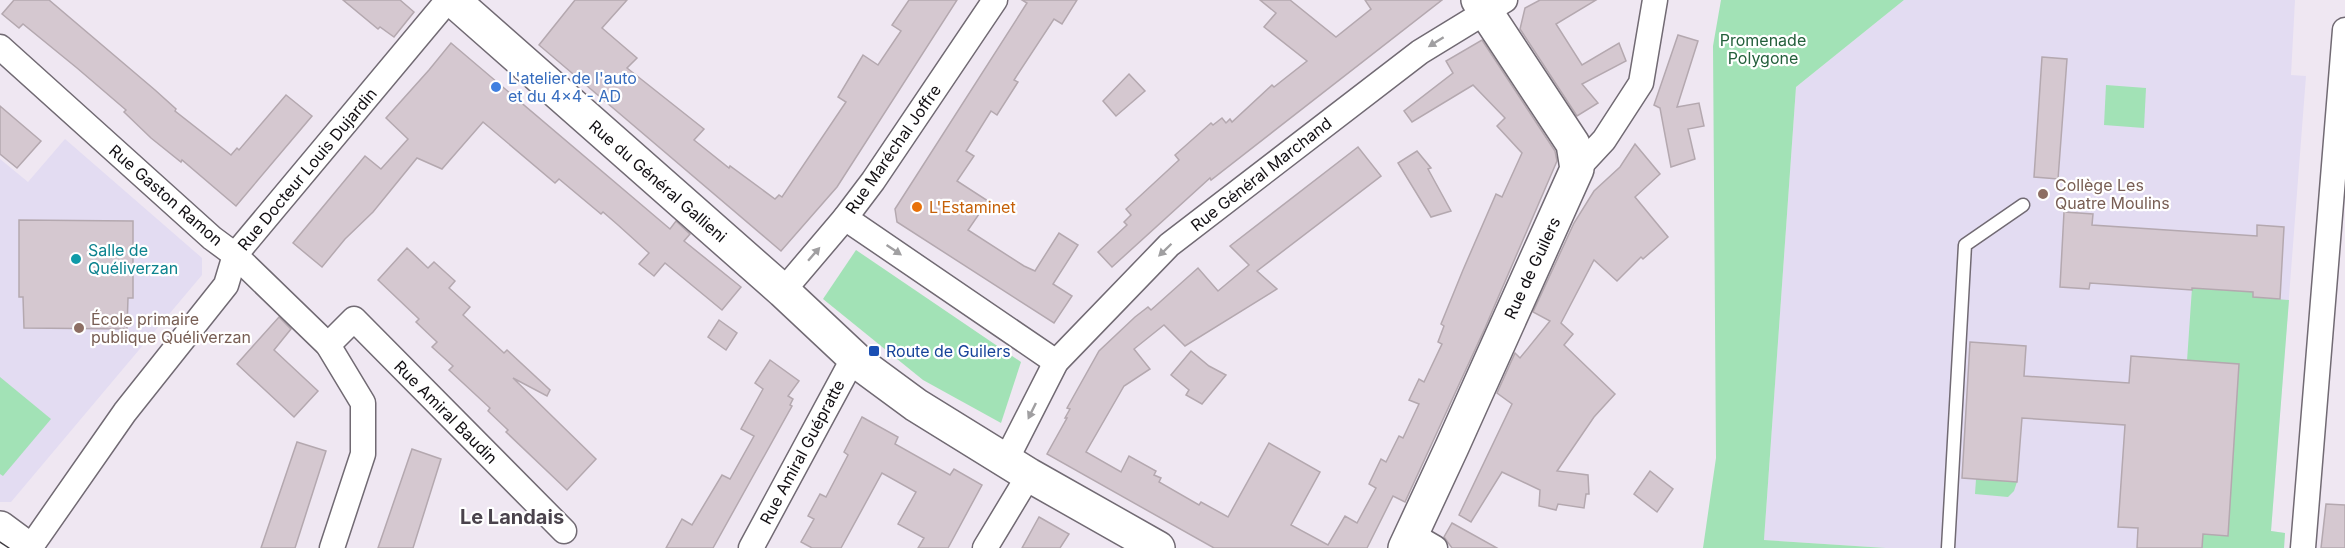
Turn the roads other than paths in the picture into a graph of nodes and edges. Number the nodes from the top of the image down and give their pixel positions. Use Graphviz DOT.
graph roads {
  1 [pos="448,0"];
  2 [pos="453,0"];
  3 [pos="995,0"];
  4 [pos="1655,0"];
  5 [pos="1490,4"];
  6 [pos="2345,30"];
  7 [pos="0,47"];
  8 [pos="1577,169"];
  9 [pos="2023,205"];
  10 [pos="845,218"];
  11 [pos="235,255"];
  12 [pos="783,291"];
  13 [pos="328,345"];
  14 [pos="854,357"];
  15 [pos="1056,362"];
  16 [pos="1018,467"];
  17 [pos="0,528"];
  18 [pos="564,531"];
  19 [pos="1417,543"];
  20 [pos="28,548"];
  21 [pos="332,548"];
  22 [pos="751,548"];
  23 [pos="985,548"];
  24 [pos="1158,548"];
  25 [pos="1948,548"];
  26 [pos="2303,548"];
  1 -- 11 [label="street, Rue Docteur Louis Dujardin"];
  2 -- 12 [label="main road, Rue du Général Gallieni"];
  3 -- 10 [label="street, Rue Maréchal Joffre"];
  4 -- 8 [label="street"];
  5 -- 8 [label="main road"];
  5 -- 15 [label="street, Rue Général Marchand, one-way"];
  6 -- 26 [label="street"];
  7 -- 11 [label="street, Rue Gaston Ramon"];
  8 -- 19 [label="main road, Rue de Guilers"];
  9 -- 25 [label="lane"];
  12 -- 10 [label="street, Rue Maréchal Joffre, one-way"];
  10 -- 15 [label="street, one-way"];
  11 -- 13 [label="street, Rue Gaston Ramon"];
  11 -- 20 [label="street, Rue Docteur Louis Dujardin"];
  12 -- 14 [label="main road, Rue du Général Gallieni"];
  13 -- 18 [label="street, Rue Amiral Baudin"];
  13 -- 21 [label="street, Rue Gaston Ramon"];
  14 -- 16 [label="main road, Rue du Général Gallieni"];
  14 -- 22 [label="street, Rue Amiral Guépratte"];
  15 -- 16 [label="street, Rue Général Marchand, one-way"];
  16 -- 23 [label="street, Rue Général Marchand"];
  16 -- 24 [label="main road, Rue du Général Gallieni"];
  17 -- 20 [label="main road"];
}
